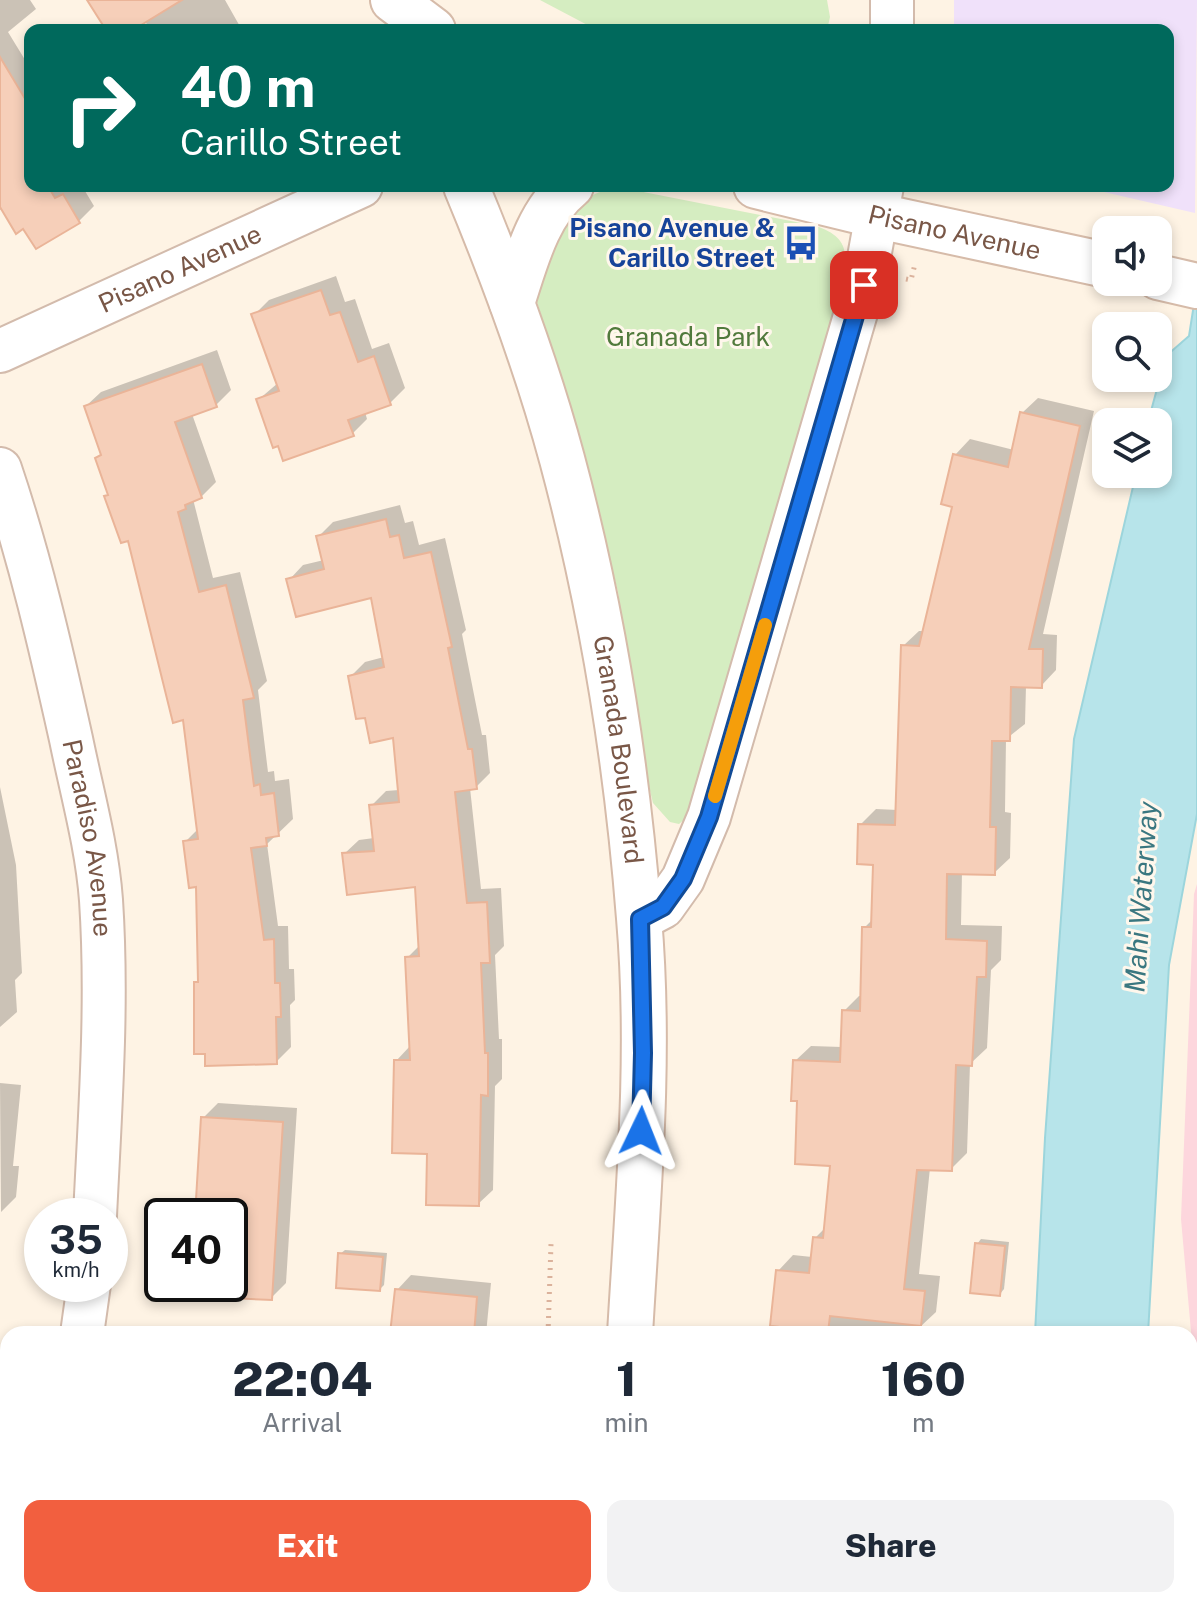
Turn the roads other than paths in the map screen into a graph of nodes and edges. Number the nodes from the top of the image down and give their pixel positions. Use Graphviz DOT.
graph roads {
  1 [pos="371,0"];
  2 [pos="393,0"];
  3 [pos="892,0"];
  4 [pos="384,24"];
  5 [pos="425,24"];
  6 [pos="892,24"];
  7 [pos="348,192"];
  8 [pos="468,192"];
  9 [pos="566,192"];
  10 [pos="806,192"];
  11 [pos="880,201"];
  12 [pos="1092,261"];
  13 [pos="1172,280"];
  14 [pos="1197,286"];
  15 [pos="512,303"];
  16 [pos="0,351"];
  17 [pos="0,469"];
  18 [pos="640,919"];
  19 [pos="96,1198"];
  20 [pos="86,1302"];
  21 [pos="83,1326"];
  22 [pos="631,1326"];
  1 -- 4 [label="street"];
  2 -- 5 [label="street"];
  3 -- 6 [label="street"];
  7 -- 16 [label="street, Pisano Avenue"];
  8 -- 15 [label="street, Granada Boulevard"];
  9 -- 15 [label="street"];
  10 -- 11 [label="street, Pisano Avenue"];
  11 -- 12 [label="street, Pisano Avenue"];
  11 -- 18 [label="street"];
  13 -- 14 [label="street"];
  15 -- 18 [label="street, Granada Boulevard"];
  17 -- 19 [label="street, Paradiso Avenue"];
  18 -- 22 [label="street, Granada Boulevard"];
  20 -- 21 [label="street"];
}
